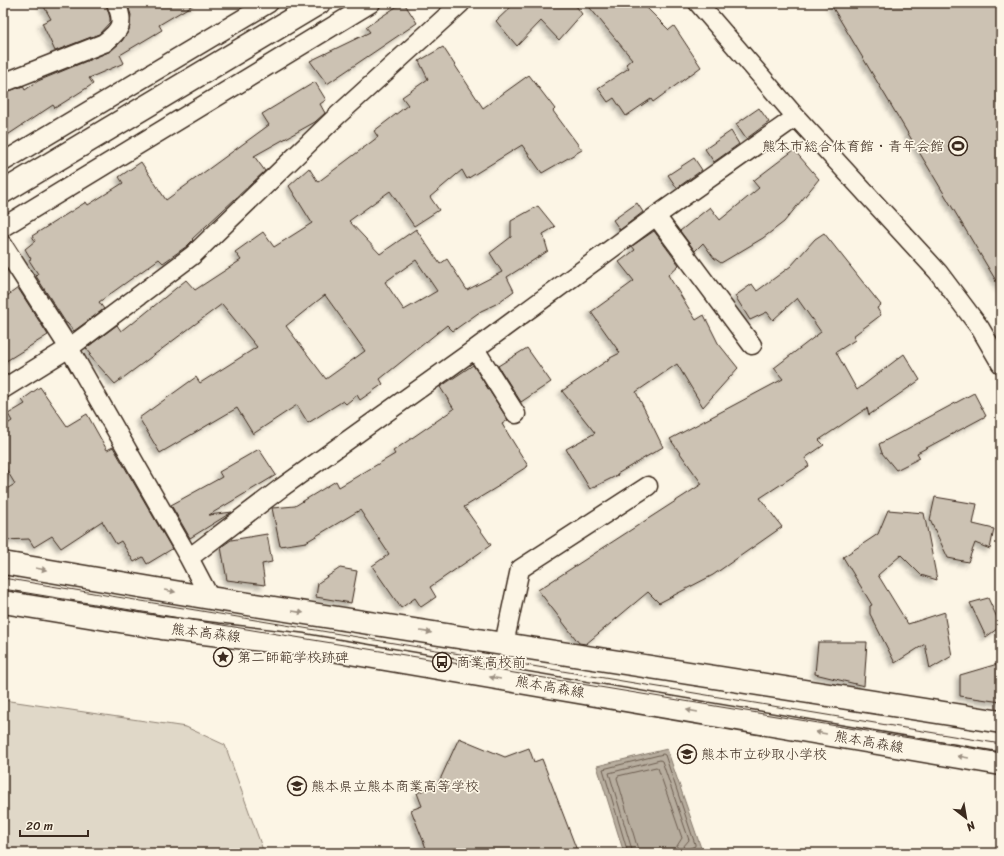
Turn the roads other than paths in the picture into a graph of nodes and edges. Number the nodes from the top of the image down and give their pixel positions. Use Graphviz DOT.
graph roads {
  1 [pos="116,3"];
  2 [pos="269,3"];
  3 [pos="319,3"];
  4 [pos="371,3"];
  5 [pos="461,3"];
  6 [pos="698,3"];
  7 [pos="3,83"];
  8 [pos="796,117"];
  9 [pos="3,162"];
  10 [pos="3,192"];
  11 [pos="656,216"];
  12 [pos="3,227"];
  13 [pos="3,245"];
  14 [pos="752,345"];
  15 [pos="69,348"];
  16 [pos="475,350"];
  17 [pos="1001,364"];
  18 [pos="3,389"];
  19 [pos="516,414"];
  20 [pos="648,486"];
  21 [pos="189,558"];
  22 [pos="3,563"];
  23 [pos="210,598"];
  24 [pos="3,602"];
  25 [pos="504,644"];
  26 [pos="1001,722"];
  27 [pos="1001,764"];
  1 -- 7 [label="street"];
  2 -- 9 [label="street"];
  3 -- 10 [label="main road"];
  4 -- 12 [label="street"];
  5 -- 15 [label="street"];
  6 -- 8 [label="street"];
  8 -- 11 [label="street"];
  8 -- 17 [label="street"];
  11 -- 14 [label="street"];
  11 -- 16 [label="street"];
  13 -- 15 [label="street"];
  15 -- 18 [label="street"];
  15 -- 21 [label="street"];
  16 -- 19 [label="street"];
  16 -- 21 [label="street"];
  20 -- 25 [label="street"];
  21 -- 23 [label="street"];
  22 -- 23 [label="main road, one-way"];
  23 -- 25 [label="main road, one-way"];
  27 -- 24 [label="main road, 熊本高森線, one-way"];
  25 -- 26 [label="main road"];
}
